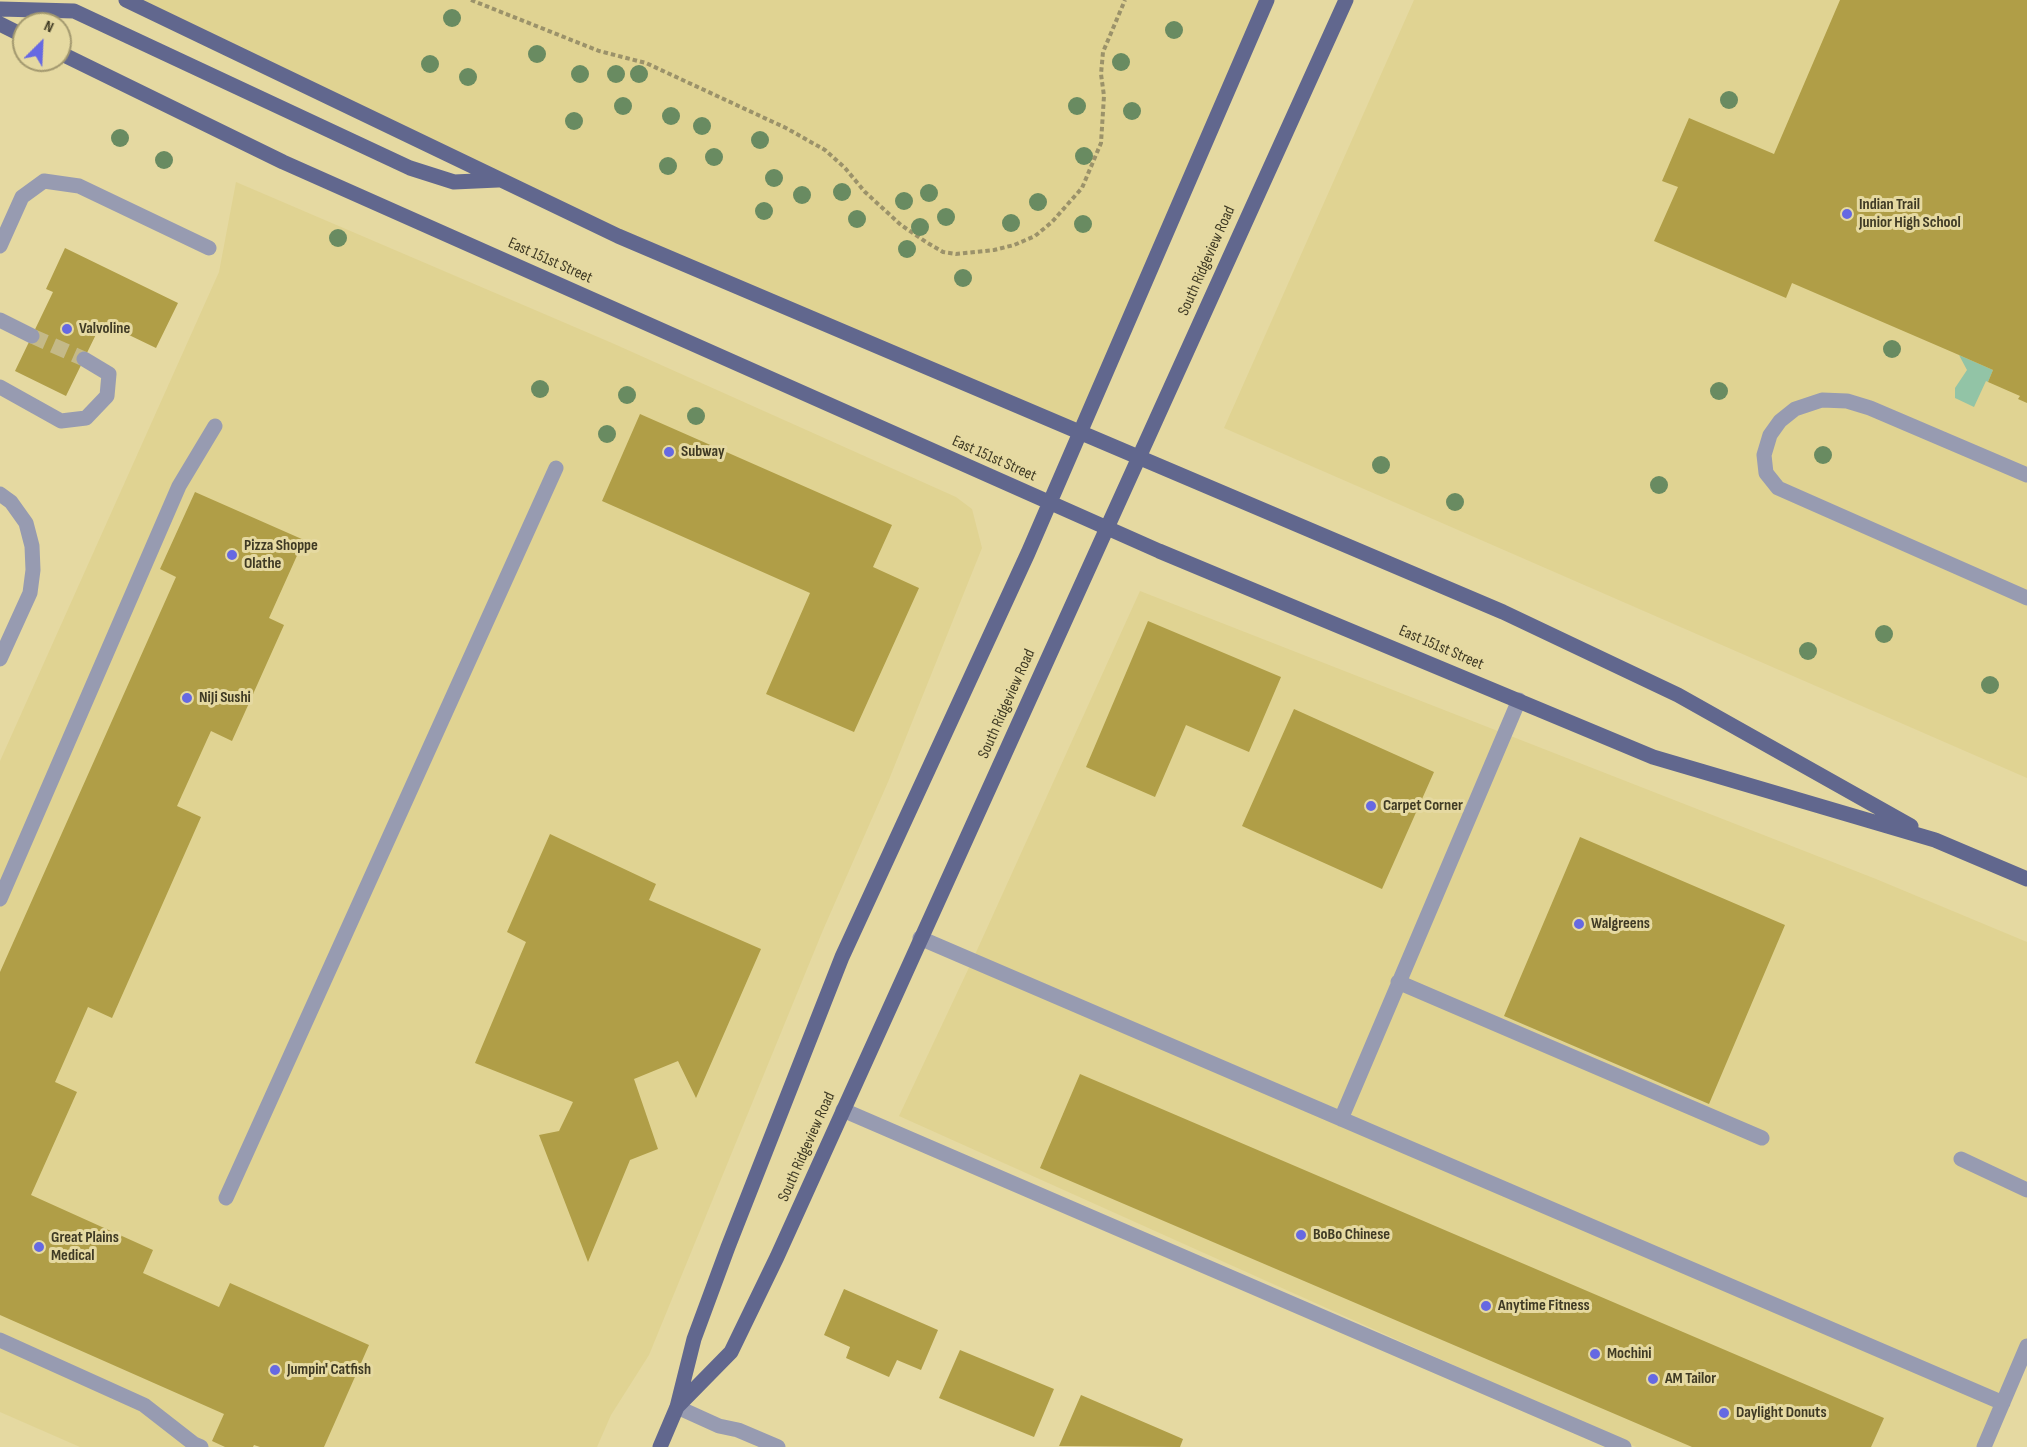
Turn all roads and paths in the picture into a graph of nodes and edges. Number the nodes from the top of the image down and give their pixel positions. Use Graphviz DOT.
graph roads {
  1 [pos="126,0"];
  2 [pos="471,0"];
  3 [pos="1125,0"];
  4 [pos="1267,0"];
  5 [pos="1346,0"];
  6 [pos="0,9"];
  7 [pos="72,59"];
  8 [pos="501,180"];
  9 [pos="0,246"];
  10 [pos="209,248"];
  11 [pos="0,320"];
  12 [pos="32,336"];
  13 [pos="84,359"];
  14 [pos="0,387"];
  15 [pos="215,426"];
  16 [pos="1080,432"];
  17 [pos="1139,457"];
  18 [pos="556,468"];
  19 [pos="2027,475"];
  20 [pos="0,494"];
  21 [pos="1049,503"];
  22 [pos="1106,528"];
  23 [pos="2027,598"];
  24 [pos="0,659"];
  25 [pos="1519,700"];
  26 [pos="1935,840"];
  27 [pos="2027,879"];
  28 [pos="0,899"];
  29 [pos="920,938"];
  30 [pos="1398,982"];
  31 [pos="843,1110"];
  32 [pos="1341,1119"];
  33 [pos="1762,1138"];
  34 [pos="1961,1159"];
  35 [pos="2027,1190"];
  36 [pos="226,1198"];
  37 [pos="0,1340"];
  38 [pos="2027,1346"];
  39 [pos="2003,1403"];
  40 [pos="677,1407"];
  41 [pos="201,1447"];
  42 [pos="660,1447"];
  43 [pos="778,1447"];
  44 [pos="1624,1447"];
  45 [pos="1984,1447"];
  1 -- 8 [label="main road, East 151st Street"];
  2 -- 3 [label="path"];
  4 -- 16 [label="main road, South Ridgeview Road"];
  5 -- 17 [label="main road, South Ridgeview Road"];
  6 -- 8 [label="main road"];
  7 -- 21 [label="main road, East 151st Street"];
  8 -- 16 [label="main road, East 151st Street"];
  9 -- 10 [label="street"];
  11 -- 12 [label="street"];
  13 -- 14 [label="street"];
  15 -- 28 [label="street"];
  16 -- 17 [label="main road, East 151st Street"];
  16 -- 21 [label="main road, South Ridgeview Road"];
  17 -- 22 [label="main road, South Ridgeview Road"];
  17 -- 26 [label="main road, East 151st Street"];
  18 -- 36 [label="street"];
  19 -- 23 [label="street"];
  20 -- 24 [label="street"];
  21 -- 22 [label="main road, East 151st Street"];
  21 -- 40 [label="main road, South Ridgeview Road"];
  22 -- 25 [label="main road, East 151st Street"];
  22 -- 29 [label="main road, South Ridgeview Road"];
  25 -- 26 [label="main road, East 151st Street"];
  25 -- 30 [label="street"];
  26 -- 27 [label="main road, East 151st Street"];
  29 -- 31 [label="main road, South Ridgeview Road"];
  29 -- 32 [label="street"];
  30 -- 32 [label="street"];
  30 -- 33 [label="street"];
  31 -- 40 [label="main road, South Ridgeview Road"];
  31 -- 44 [label="street"];
  32 -- 39 [label="street"];
  34 -- 35 [label="street"];
  37 -- 41 [label="street"];
  38 -- 39 [label="street"];
  39 -- 45 [label="street"];
  40 -- 42 [label="main road, South Ridgeview Road"];
  40 -- 43 [label="street"];
}
